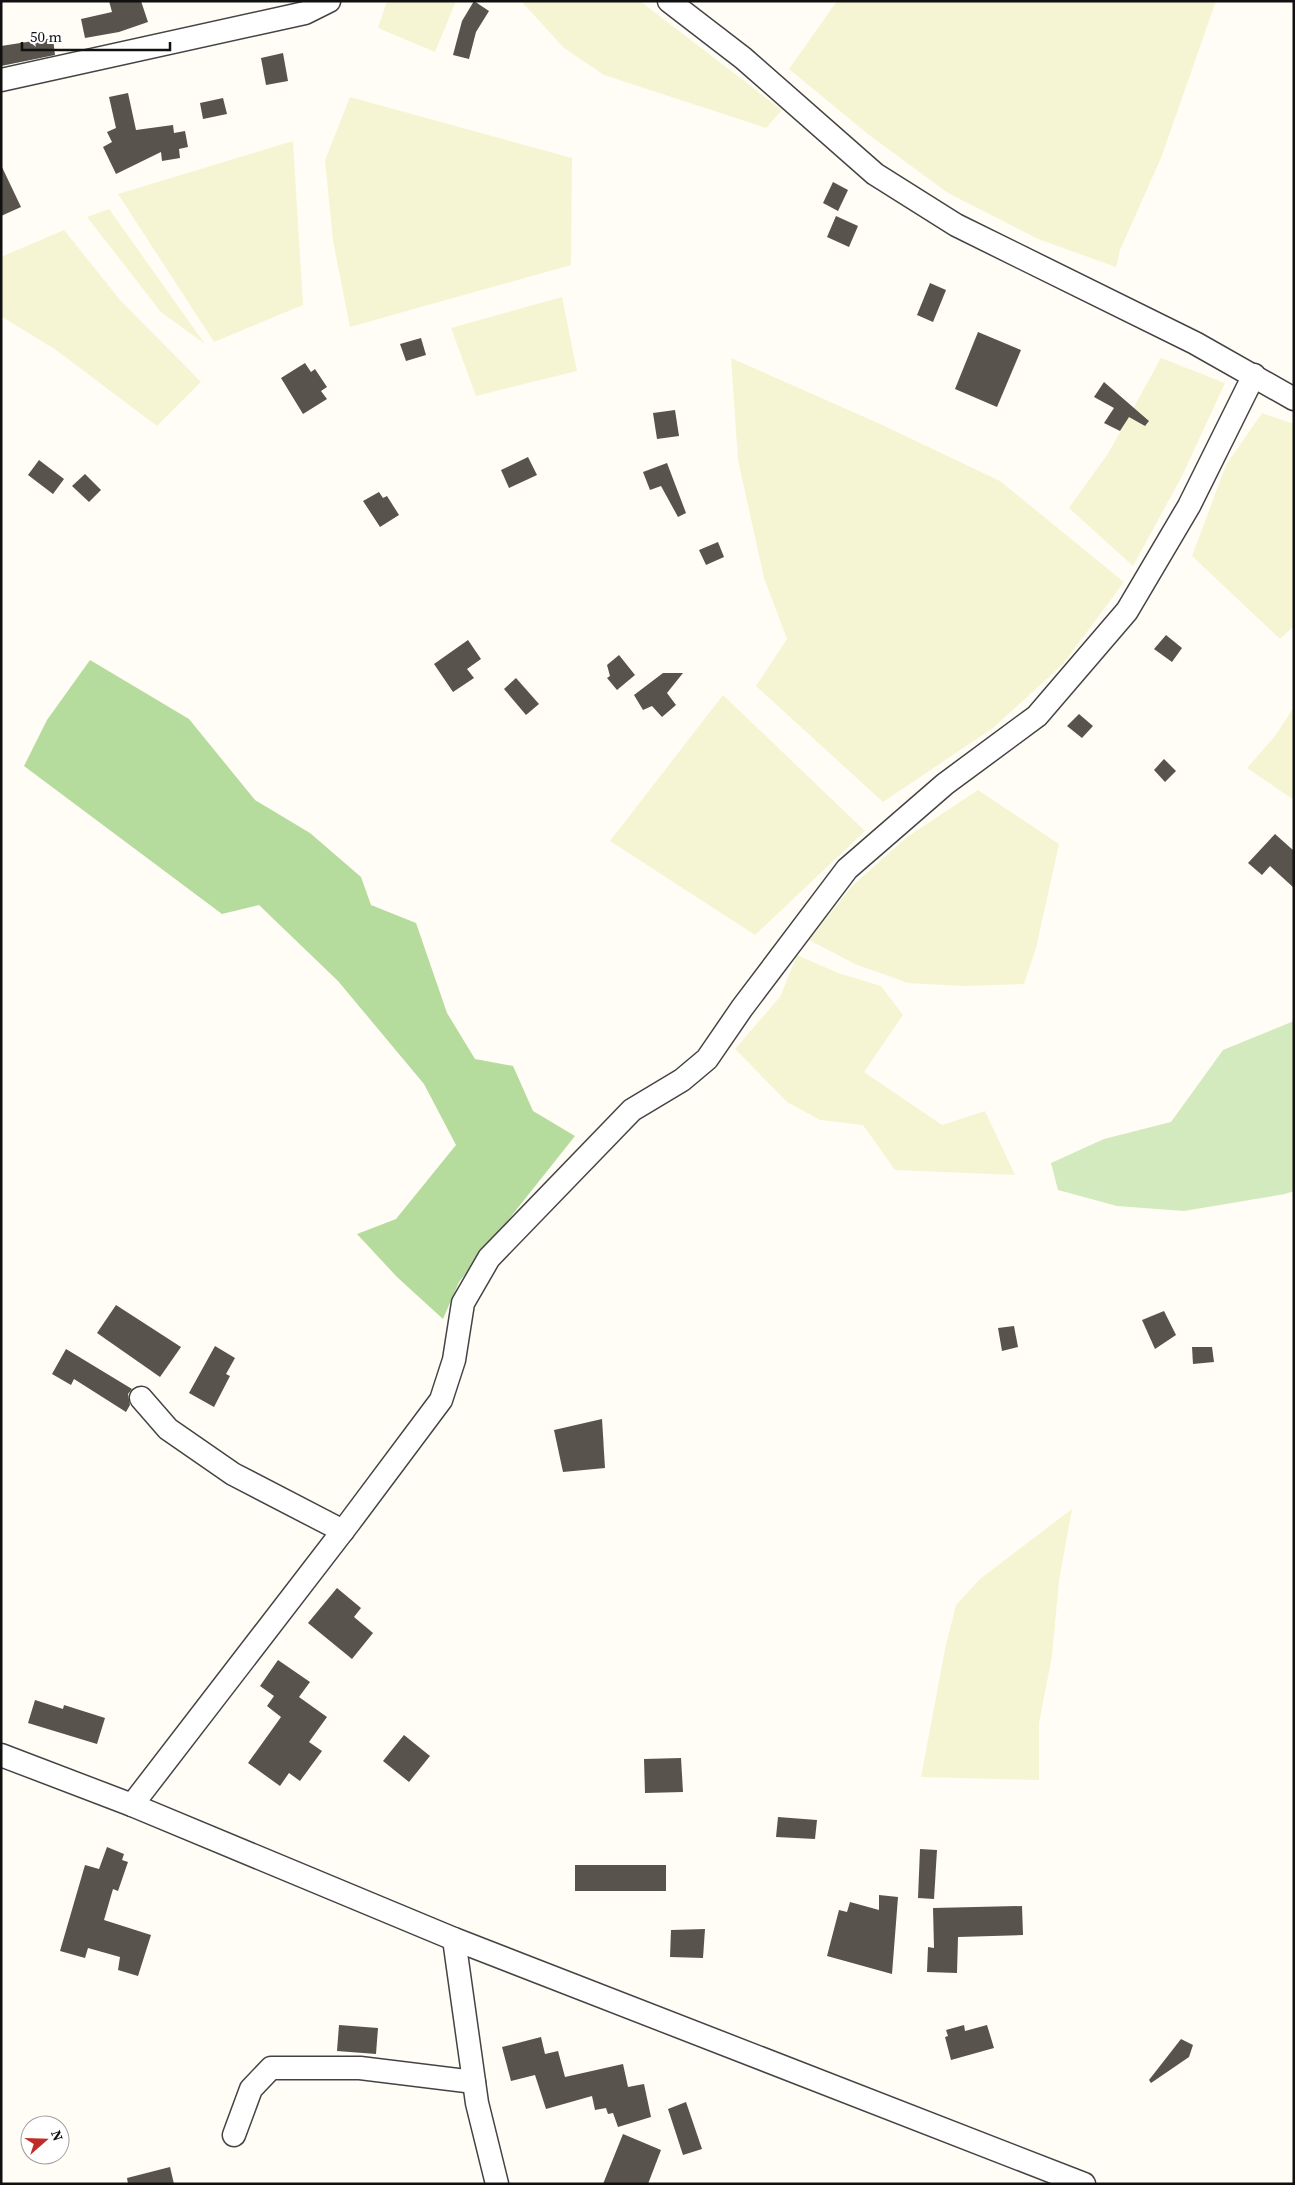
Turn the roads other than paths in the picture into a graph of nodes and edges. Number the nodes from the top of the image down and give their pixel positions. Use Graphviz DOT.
graph roads {
  1 [pos="329,1"];
  2 [pos="669,1"];
  3 [pos="1,80"];
  4 [pos="1254,375"];
  5 [pos="1294,399"];
  6 [pos="141,1398"];
  7 [pos="343,1531"];
  8 [pos="1,1755"];
  9 [pos="132,1805"];
  10 [pos="454,1939"];
  11 [pos="474,2082"];
  12 [pos="234,2135"];
  13 [pos="497,2184"];
  14 [pos="1084,2184"];
  1 -- 3 [label="street"];
  2 -- 4 [label="street"];
  4 -- 5 [label="street"];
  4 -- 7 [label="street"];
  6 -- 7 [label="street"];
  7 -- 9 [label="street"];
  8 -- 9 [label="street"];
  9 -- 10 [label="street"];
  10 -- 11 [label="street"];
  10 -- 14 [label="street"];
  11 -- 12 [label="street"];
  11 -- 13 [label="street"];
}
